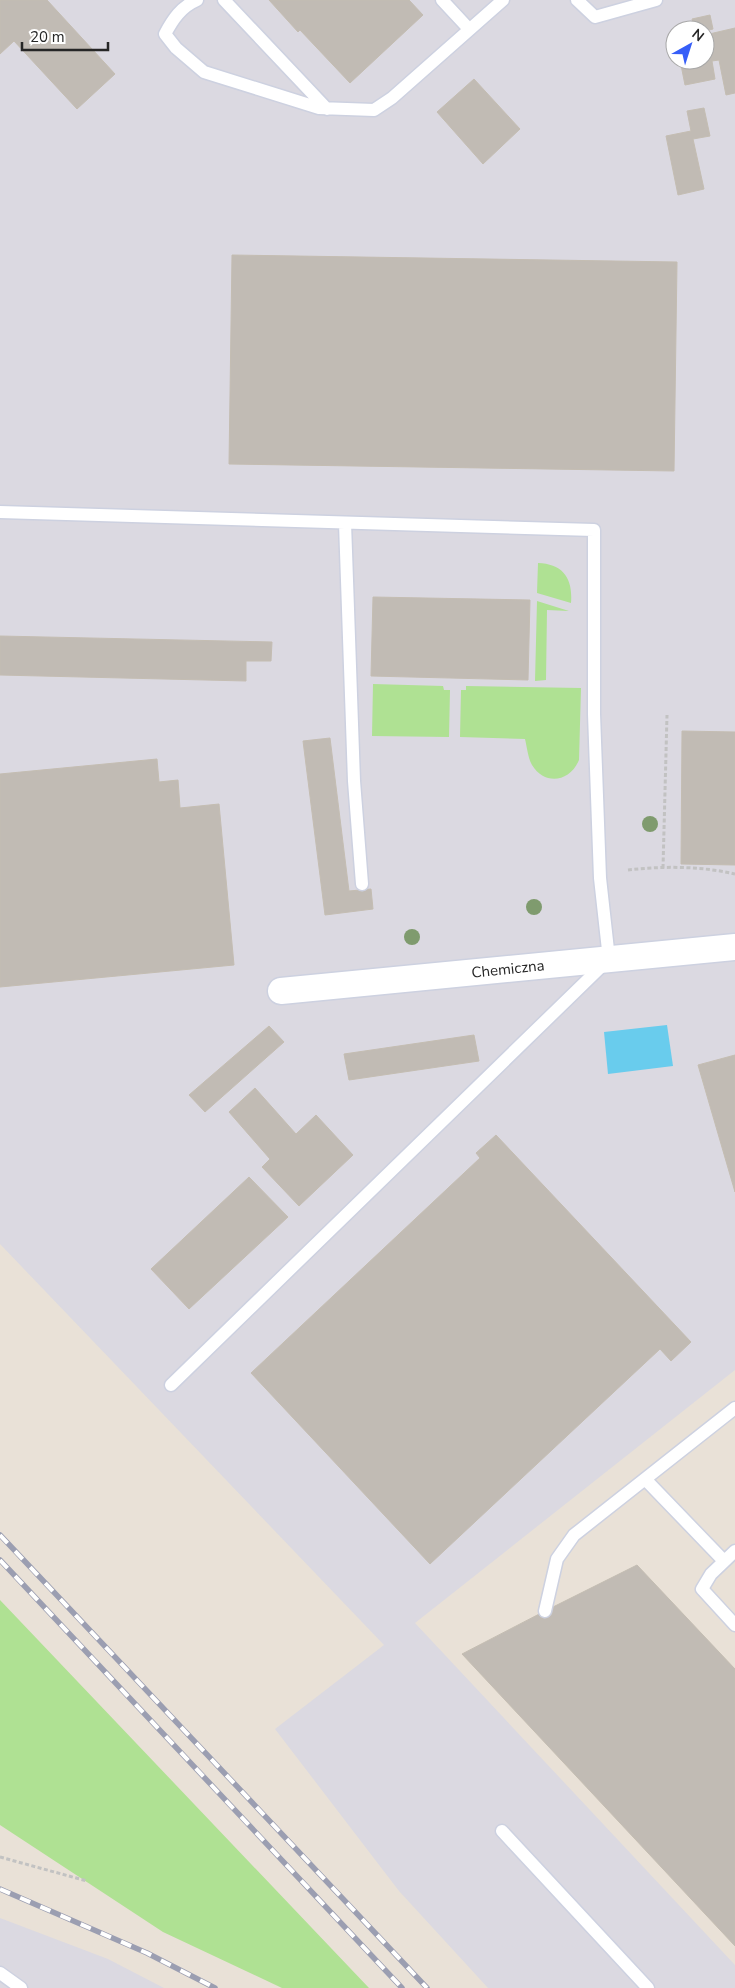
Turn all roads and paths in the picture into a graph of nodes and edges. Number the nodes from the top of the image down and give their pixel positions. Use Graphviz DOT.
graph roads {
  1 [pos="197,0"];
  2 [pos="224,0"];
  3 [pos="442,0"];
  4 [pos="503,0"];
  5 [pos="576,0"];
  6 [pos="656,0"];
  7 [pos="642,2"];
  8 [pos="470,29"];
  9 [pos="327,109"];
  10 [pos="0,512"];
  11 [pos="345,523"];
  12 [pos="667,715"];
  13 [pos="663,868"];
  14 [pos="628,870"];
  15 [pos="735,874"];
  16 [pos="362,884"];
  17 [pos="735,947"];
  18 [pos="610,959"];
  19 [pos="281,991"];
  20 [pos="172,1385"];
  21 [pos="735,1408"];
  22 [pos="645,1479"];
  23 [pos="735,1551"];
  24 [pos="724,1561"];
  25 [pos="545,1610"];
  26 [pos="735,1625"];
  27 [pos="502,1831"];
  28 [pos="0,1857"];
  29 [pos="87,1881"];
  30 [pos="0,1973"];
  31 [pos="21,1988"];
  32 [pos="648,1988"];
  1 -- 9 [label="lane"];
  2 -- 9 [label="lane"];
  3 -- 8 [label="lane"];
  4 -- 8 [label="lane"];
  5 -- 7 [label="lane"];
  6 -- 7 [label="lane"];
  8 -- 9 [label="lane"];
  10 -- 11 [label="lane"];
  11 -- 16 [label="lane"];
  11 -- 18 [label="lane"];
  12 -- 13 [label="path"];
  13 -- 14 [label="path"];
  13 -- 15 [label="path"];
  17 -- 18 [label="street, Chemiczna"];
  18 -- 19 [label="street, Chemiczna"];
  18 -- 20 [label="lane"];
  21 -- 22 [label="lane"];
  22 -- 24 [label="lane"];
  22 -- 25 [label="lane"];
  23 -- 24 [label="lane"];
  24 -- 26 [label="lane"];
  27 -- 32 [label="lane"];
  28 -- 29 [label="path"];
  30 -- 31 [label="lane"];
}
